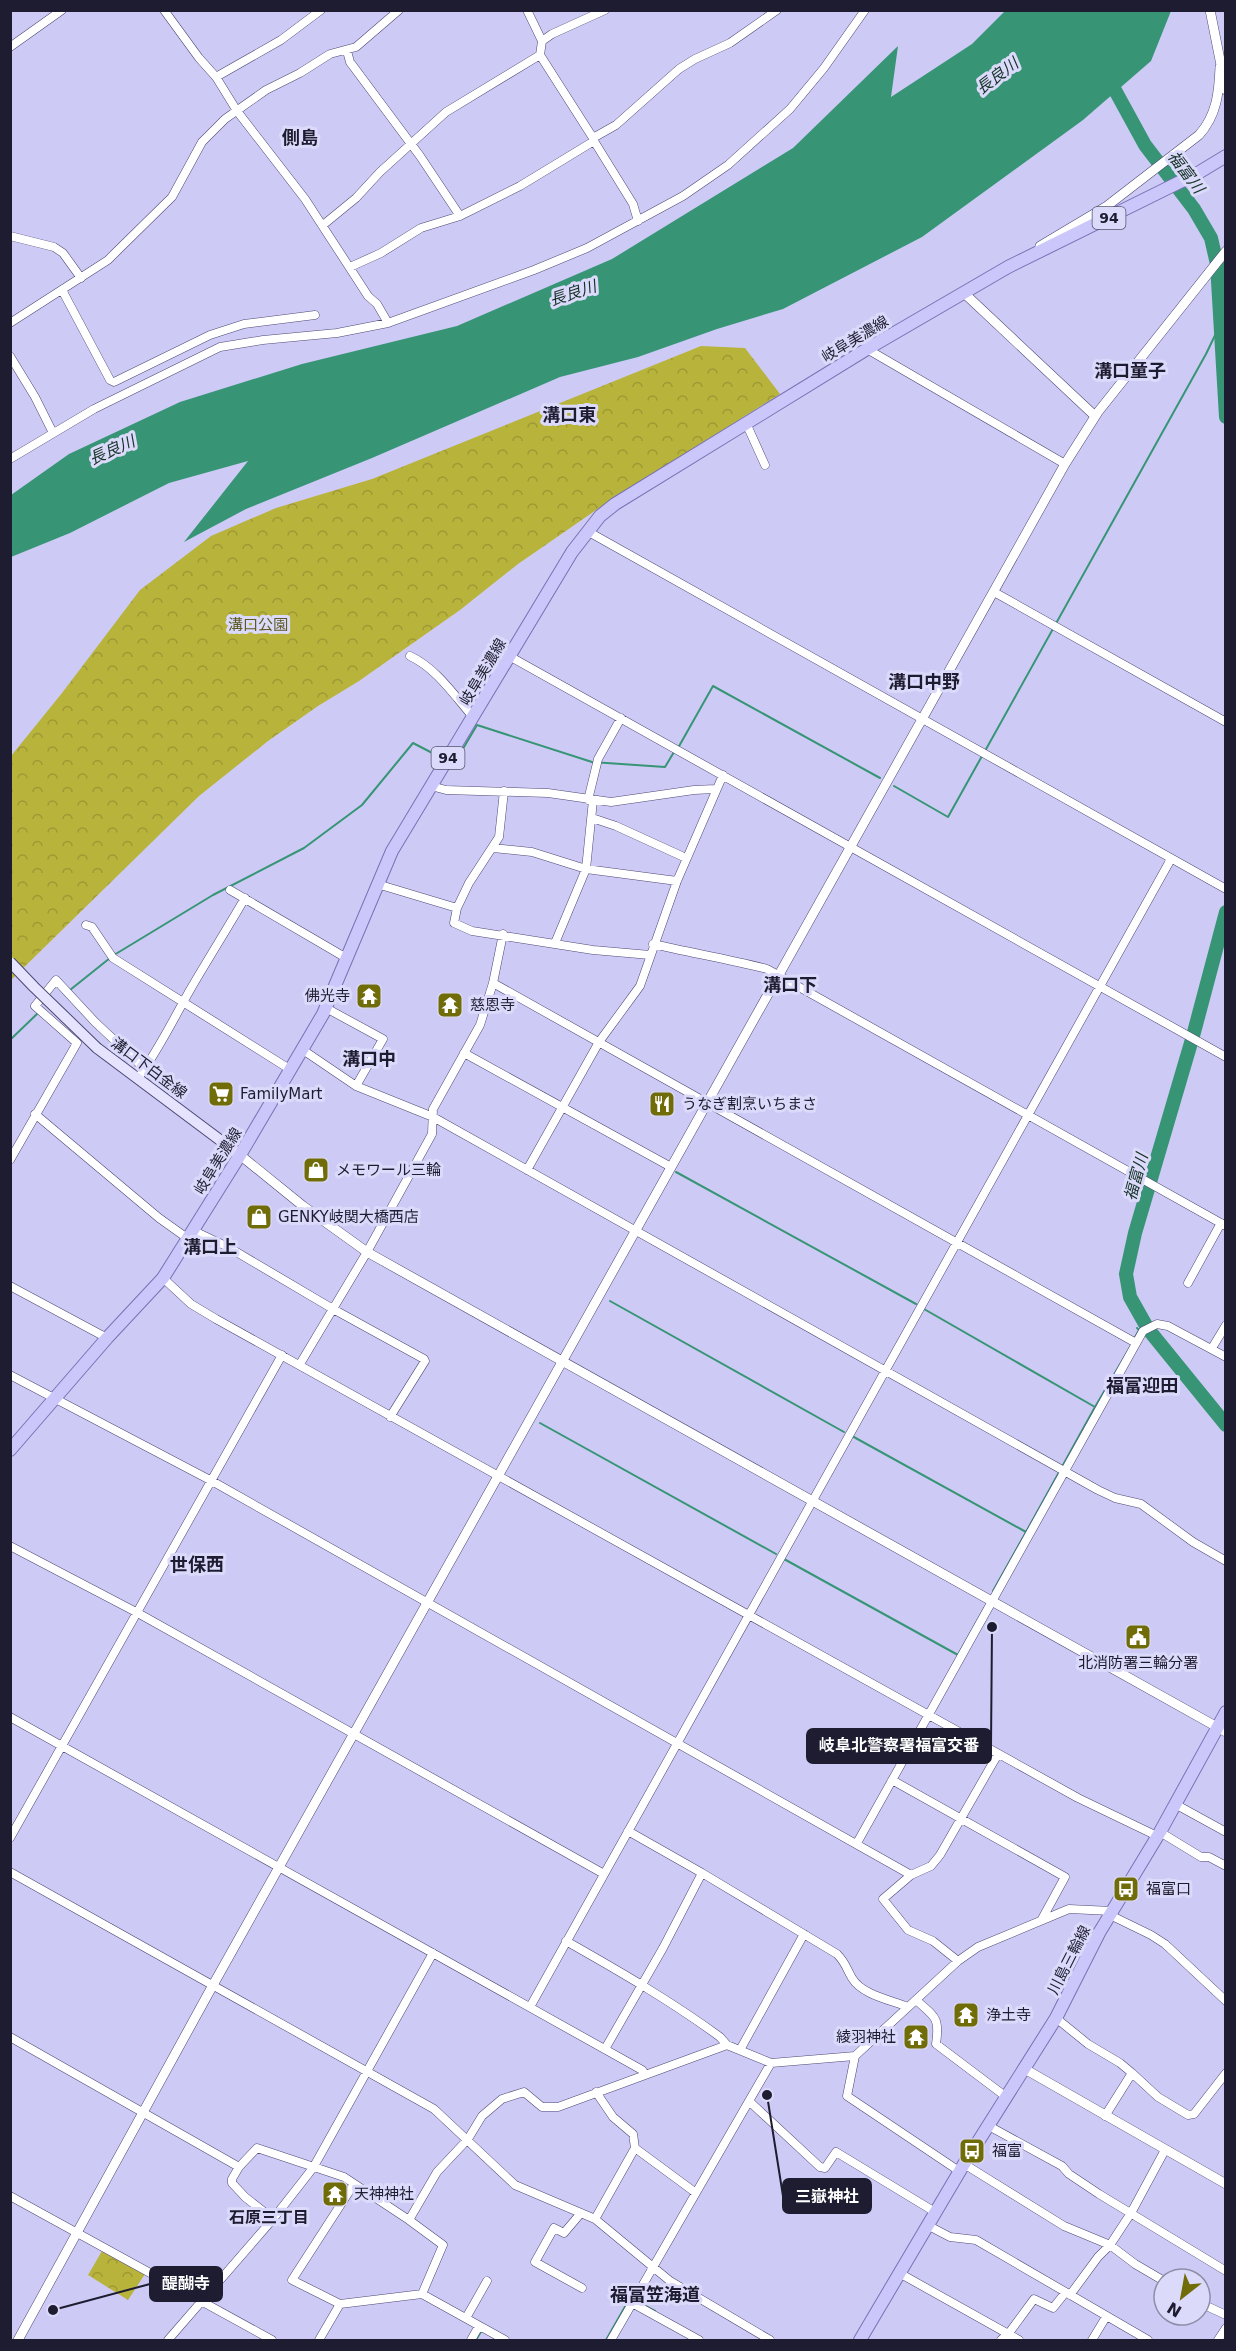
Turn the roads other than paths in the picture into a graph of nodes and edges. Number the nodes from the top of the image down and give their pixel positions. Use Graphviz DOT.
graph roads {
  1 [pos="62,10"];
  2 [pos="164,10"];
  3 [pos="321,10"];
  4 [pos="399,10"];
  5 [pos="526,10"];
  6 [pos="605,10"];
  7 [pos="777,10"];
  8 [pos="865,10"];
  9 [pos="1210,10"];
  10 [pos="542,41"];
  11 [pos="10,47"];
  12 [pos="347,51"];
  13 [pos="540,55"];
  14 [pos="1220,67"];
  15 [pos="216,77"];
  16 [pos="1226,90"];
  17 [pos="1217,99"];
  18 [pos="1226,107"];
  19 [pos="237,111"];
  20 [pos="594,140"];
  21 [pos="411,145"];
  22 [pos="1226,156"];
  23 [pos="460,216"];
  24 [pos="638,221"];
  25 [pos="322,225"];
  26 [pos="10,236"];
  27 [pos="1226,251"];
  28 [pos="350,267"];
  29 [pos="1008,267"];
  30 [pos="81,278"];
  31 [pos="62,290"];
  32 [pos="964,292"];
  33 [pos="315,315"];
  34 [pos="10,323"];
  35 [pos="388,323"];
  36 [pos="867,349"];
  37 [pos="10,356"];
  38 [pos="1095,416"];
  39 [pos="746,423"];
  40 [pos="53,434"];
  41 [pos="10,459"];
  42 [pos="1065,464"];
  43 [pos="765,465"];
  44 [pos="587,531"];
  45 [pos="994,592"];
  46 [pos="410,656"];
  47 [pos="509,656"];
  48 [pos="473,717"];
  49 [pos="621,718"];
  50 [pos="922,719"];
  51 [pos="1226,722"];
  52 [pos="723,776"];
  53 [pos="431,786"];
  54 [pos="715,789"];
  55 [pos="504,791"];
  56 [pos="591,800"];
  57 [pos="592,819"];
  58 [pos="851,847"];
  59 [pos="493,848"];
  60 [pos="686,858"];
  61 [pos="1171,859"];
  62 [pos="586,869"];
  63 [pos="677,881"];
  64 [pos="377,884"];
  65 [pos="1224,888"];
  66 [pos="230,890"];
  67 [pos="245,898"];
  68 [pos="457,908"];
  69 [pos="86,926"];
  70 [pos="503,934"];
  71 [pos="555,943"];
  72 [pos="653,944"];
  73 [pos="650,955"];
  74 [pos="348,959"];
  75 [pos="10,962"];
  76 [pos="779,975"];
  77 [pos="493,983"];
  78 [pos="1100,986"];
  79 [pos="183,1004"];
  80 [pos="326,1008"];
  81 [pos="599,1042"];
  82 [pos="303,1050"];
  83 [pos="464,1053"];
  84 [pos="1226,1057"];
  85 [pos="291,1070"];
  86 [pos="142,1074"];
  87 [pos="356,1086"];
  88 [pos="707,1104"];
  89 [pos="562,1107"];
  90 [pos="36,1114"];
  91 [pos="1028,1115"];
  92 [pos="433,1117"];
  93 [pos="240,1155"];
  94 [pos="10,1160"];
  95 [pos="671,1167"];
  96 [pos="527,1170"];
  97 [pos="1223,1224"];
  98 [pos="636,1231"];
  99 [pos="190,1234"];
  100 [pos="956,1243"];
  101 [pos="367,1252"];
  102 [pos="163,1278"];
  103 [pos="1188,1283"];
  104 [pos="10,1286"];
  105 [pos="333,1310"];
  106 [pos="1226,1325"];
  107 [pos="107,1338"];
  108 [pos="1134,1342"];
  109 [pos="1212,1348"];
  110 [pos="282,1355"];
  111 [pos="1226,1357"];
  112 [pos="562,1362"];
  113 [pos="300,1364"];
  114 [pos="886,1371"];
  115 [pos="10,1375"];
  116 [pos="55,1399"];
  117 [pos="390,1417"];
  118 [pos="10,1450"];
  119 [pos="1062,1470"];
  120 [pos="498,1476"];
  121 [pos="210,1480"];
  122 [pos="813,1502"];
  123 [pos="10,1546"];
  124 [pos="1226,1561"];
  125 [pos="992,1601"];
  126 [pos="428,1602"];
  127 [pos="136,1612"];
  128 [pos="749,1615"];
  129 [pos="1226,1712"];
  130 [pos="929,1714"];
  131 [pos="10,1717"];
  132 [pos="1221,1730"];
  133 [pos="354,1734"];
  134 [pos="677,1744"];
  135 [pos="62,1745"];
  136 [pos="998,1754"];
  137 [pos="892,1780"];
  138 [pos="1175,1804"];
  139 [pos="961,1818"];
  140 [pos="628,1832"];
  141 [pos="1226,1832"];
  142 [pos="1159,1834"];
  143 [pos="10,1838"];
  144 [pos="857,1843"];
  145 [pos="1226,1866"];
  146 [pos="279,1867"];
  147 [pos="10,1872"];
  148 [pos="702,1873"];
  149 [pos="604,1874"];
  150 [pos="911,1875"];
  151 [pos="1111,1913"];
  152 [pos="1042,1919"];
  153 [pos="804,1934"];
  154 [pos="566,1941"];
  155 [pos="433,1953"];
  156 [pos="958,1961"];
  157 [pos="643,1983"];
  158 [pos="213,1985"];
  159 [pos="915,2000"];
  160 [pos="1226,2001"];
  161 [pos="530,2007"];
  162 [pos="908,2007"];
  163 [pos="1056,2018"];
  164 [pos="10,2037"];
  165 [pos="727,2045"];
  166 [pos="605,2049"];
  167 [pos="740,2050"];
  168 [pos="855,2056"];
  169 [pos="771,2063"];
  170 [pos="1023,2068"];
  171 [pos="367,2071"];
  172 [pos="1132,2073"];
  173 [pos="1226,2073"];
  174 [pos="645,2074"];
  175 [pos="596,2092"];
  176 [pos="1005,2097"];
  177 [pos="750,2102"];
  178 [pos="143,2112"];
  179 [pos="1105,2116"];
  180 [pos="987,2125"];
  181 [pos="468,2139"];
  182 [pos="635,2148"];
  183 [pos="1165,2150"];
  184 [pos="239,2167"];
  185 [pos="313,2168"];
  186 [pos="962,2168"];
  187 [pos="354,2184"];
  188 [pos="1226,2184"];
  189 [pos="696,2193"];
  190 [pos="10,2196"];
  191 [pos="935,2212"];
  192 [pos="581,2213"];
  193 [pos="1131,2213"];
  194 [pos="273,2219"];
  195 [pos="595,2219"];
  196 [pos="409,2220"];
  197 [pos="927,2225"];
  198 [pos="76,2232"];
  199 [pos="1110,2245"];
  200 [pos="652,2267"];
  201 [pos="1226,2271"];
  202 [pos="901,2274"];
  203 [pos="1152,2274"];
  204 [pos="487,2281"];
  205 [pos="582,2288"];
  206 [pos="422,2294"];
  207 [pos="1068,2294"];
  208 [pos="202,2302"];
  209 [pos="632,2303"];
  210 [pos="340,2304"];
  211 [pos="1212,2309"];
  212 [pos="1226,2315"];
  213 [pos="1107,2317"];
  214 [pos="466,2318"];
  215 [pos="479,2326"];
  216 [pos="1226,2328"];
  217 [pos="1003,2338"];
  218 [pos="18,2340"];
  219 [pos="168,2340"];
  220 [pos="272,2340"];
  221 [pos="319,2340"];
  222 [pos="471,2340"];
  223 [pos="506,2340"];
  224 [pos="611,2340"];
  225 [pos="699,2340"];
  226 [pos="770,2340"];
  227 [pos="860,2340"];
  228 [pos="1019,2340"];
  229 [pos="1092,2340"];
  230 [pos="1148,2340"];
  231 [pos="1218,2340"];
  1 -- 11 [label="street"];
  2 -- 15 [label="street"];
  3 -- 15 [label="street"];
  4 -- 12 [label="street"];
  5 -- 10 [label="street"];
  6 -- 10 [label="street"];
  7 -- 20 [label="street"];
  8 -- 24 [label="street"];
  9 -- 14 [label="street"];
  10 -- 13 [label="street"];
  12 -- 19 [label="street"];
  12 -- 21 [label="street"];
  13 -- 20 [label="street"];
  13 -- 21 [label="street"];
  14 -- 16 [label="street"];
  14 -- 17 [label="street"];
  15 -- 19 [label="street"];
  17 -- 18 [label="street"];
  17 -- 29 [label="street"];
  19 -- 25 [label="street"];
  19 -- 30 [label="street"];
  20 -- 23 [label="street"];
  20 -- 24 [label="street"];
  21 -- 23 [label="street"];
  21 -- 25 [label="street"];
  22 -- 29 [label="main road, 岐阜美濃線 / 94"];
  23 -- 28 [label="street"];
  24 -- 35 [label="street"];
  25 -- 28 [label="street"];
  26 -- 30 [label="street"];
  27 -- 38 [label="street"];
  28 -- 35 [label="street"];
  29 -- 32 [label="main road, 岐阜美濃線 / 94"];
  30 -- 31 [label="street"];
  31 -- 33 [label="street"];
  31 -- 34 [label="street"];
  32 -- 36 [label="main road, 岐阜美濃線 / 94"];
  32 -- 38 [label="street"];
  35 -- 40 [label="street"];
  36 -- 39 [label="main road, 岐阜美濃線 / 94"];
  36 -- 42 [label="street"];
  37 -- 40 [label="street"];
  38 -- 42 [label="street"];
  39 -- 43 [label="street"];
  39 -- 44 [label="main road, 岐阜美濃線 / 94"];
  40 -- 41 [label="street"];
  42 -- 45 [label="street"];
  44 -- 47 [label="main road, 岐阜美濃線 / 94"];
  44 -- 50 [label="street"];
  45 -- 50 [label="street"];
  45 -- 51 [label="street"];
  46 -- 48 [label="street"];
  47 -- 48 [label="main road, 岐阜美濃線 / 94"];
  47 -- 49 [label="street"];
  48 -- 53 [label="main road, 岐阜美濃線 / 94"];
  49 -- 52 [label="street"];
  49 -- 56 [label="street"];
  50 -- 58 [label="street"];
  50 -- 61 [label="street"];
  52 -- 54 [label="street"];
  52 -- 58 [label="street"];
  53 -- 55 [label="street"];
  53 -- 64 [label="main road, 岐阜美濃線 / 94"];
  54 -- 56 [label="street"];
  54 -- 60 [label="street"];
  55 -- 56 [label="street"];
  55 -- 59 [label="street"];
  56 -- 57 [label="street"];
  57 -- 60 [label="street"];
  57 -- 62 [label="street"];
  58 -- 76 [label="street"];
  58 -- 78 [label="street"];
  59 -- 62 [label="street"];
  59 -- 68 [label="street"];
  60 -- 63 [label="street"];
  61 -- 65 [label="street"];
  61 -- 78 [label="street"];
  62 -- 63 [label="street"];
  62 -- 71 [label="street"];
  63 -- 72 [label="street"];
  64 -- 68 [label="street"];
  64 -- 74 [label="main road, 岐阜美濃線 / 94"];
  66 -- 67 [label="street"];
  67 -- 74 [label="street"];
  67 -- 79 [label="street"];
  68 -- 70 [label="street"];
  69 -- 79 [label="street"];
  70 -- 71 [label="street"];
  70 -- 77 [label="street"];
  71 -- 73 [label="street"];
  72 -- 73 [label="street"];
  72 -- 76 [label="street"];
  73 -- 81 [label="street"];
  74 -- 80 [label="main road, 岐阜美濃線 / 94"];
  75 -- 86 [label="main road, 溝口下白金線, bridge"];
  76 -- 88 [label="street"];
  76 -- 91 [label="street"];
  77 -- 81 [label="street"];
  77 -- 83 [label="street"];
  78 -- 84 [label="street"];
  78 -- 91 [label="street"];
  79 -- 85 [label="street"];
  79 -- 86 [label="street"];
  80 -- 82 [label="main road, 岐阜美濃線 / 94"];
  80 -- 87 [label="street"];
  81 -- 88 [label="street"];
  81 -- 89 [label="street"];
  82 -- 85 [label="main road, 岐阜美濃線 / 94"];
  82 -- 87 [label="street"];
  83 -- 89 [label="street"];
  83 -- 92 [label="street"];
  85 -- 93 [label="main road, 岐阜美濃線 / 94"];
  86 -- 90 [label="street"];
  86 -- 93 [label="main road, 溝口下白金線"];
  87 -- 92 [label="street"];
  88 -- 95 [label="street"];
  88 -- 100 [label="street"];
  89 -- 95 [label="street"];
  89 -- 96 [label="street"];
  90 -- 94 [label="street"];
  90 -- 99 [label="street"];
  91 -- 97 [label="street"];
  91 -- 100 [label="street"];
  92 -- 96 [label="street"];
  92 -- 101 [label="street"];
  93 -- 99 [label="main road, 岐阜美濃線 / 94"];
  93 -- 101 [label="street"];
  95 -- 98 [label="street"];
  96 -- 98 [label="street"];
  97 -- 103 [label="street"];
  98 -- 112 [label="street"];
  98 -- 114 [label="street"];
  99 -- 102 [label="main road, 岐阜美濃線 / 94"];
  99 -- 105 [label="street"];
  100 -- 108 [label="street"];
  100 -- 114 [label="street"];
  101 -- 105 [label="street"];
  101 -- 112 [label="street"];
  102 -- 107 [label="main road, 岐阜美濃線 / 94"];
  102 -- 110 [label="street"];
  104 -- 107 [label="street"];
  105 -- 113 [label="street"];
  105 -- 117 [label="street"];
  106 -- 109 [label="street"];
  107 -- 116 [label="main road, 岐阜美濃線 / 94"];
  108 -- 109 [label="street"];
  108 -- 119 [label="street"];
  109 -- 111 [label="street"];
  110 -- 113 [label="street"];
  110 -- 121 [label="street"];
  112 -- 120 [label="street"];
  112 -- 122 [label="street"];
  113 -- 117 [label="street"];
  114 -- 119 [label="street"];
  114 -- 122 [label="street"];
  115 -- 116 [label="street"];
  116 -- 118 [label="main road, 岐阜美濃線 / 94"];
  116 -- 121 [label="street"];
  117 -- 120 [label="street"];
  119 -- 124 [label="street"];
  119 -- 125 [label="street"];
  120 -- 126 [label="street"];
  120 -- 128 [label="street"];
  121 -- 126 [label="street"];
  121 -- 127 [label="street"];
  122 -- 125 [label="street"];
  122 -- 128 [label="street"];
  123 -- 127 [label="street"];
  125 -- 130 [label="street"];
  125 -- 132 [label="street"];
  126 -- 133 [label="street"];
  126 -- 134 [label="street"];
  127 -- 133 [label="street"];
  127 -- 135 [label="street"];
  128 -- 130 [label="street"];
  128 -- 134 [label="street"];
  129 -- 132 [label="main road, 川島三輪線"];
  130 -- 136 [label="street"];
  130 -- 137 [label="street"];
  131 -- 135 [label="street"];
  132 -- 138 [label="main road, 川島三輪線"];
  133 -- 146 [label="street"];
  133 -- 149 [label="street"];
  134 -- 140 [label="street"];
  134 -- 144 [label="street"];
  135 -- 143 [label="street"];
  135 -- 146 [label="street"];
  136 -- 139 [label="street"];
  136 -- 142 [label="street"];
  137 -- 139 [label="street"];
  137 -- 144 [label="street"];
  138 -- 141 [label="street"];
  138 -- 142 [label="main road, 川島三輪線"];
  139 -- 150 [label="street"];
  139 -- 152 [label="street"];
  140 -- 148 [label="street"];
  140 -- 149 [label="street"];
  142 -- 145 [label="street"];
  142 -- 151 [label="main road, 川島三輪線"];
  144 -- 150 [label="street"];
  146 -- 155 [label="street"];
  146 -- 158 [label="street"];
  147 -- 158 [label="street"];
  148 -- 153 [label="street"];
  148 -- 157 [label="street"];
  149 -- 154 [label="street"];
  150 -- 156 [label="street"];
  151 -- 152 [label="street"];
  151 -- 160 [label="street"];
  151 -- 163 [label="main road, 川島三輪線"];
  152 -- 156 [label="street"];
  153 -- 162 [label="street"];
  153 -- 167 [label="street"];
  154 -- 157 [label="street"];
  154 -- 161 [label="street"];
  155 -- 161 [label="street"];
  155 -- 171 [label="street"];
  156 -- 159 [label="street"];
  157 -- 165 [label="street"];
  157 -- 166 [label="street"];
  158 -- 171 [label="street"];
  158 -- 178 [label="street"];
  159 -- 162 [label="street"];
  159 -- 176 [label="street"];
  161 -- 166 [label="street"];
  162 -- 168 [label="street"];
  163 -- 170 [label="main road, 川島三輪線"];
  163 -- 172 [label="street"];
  164 -- 178 [label="street"];
  165 -- 167 [label="street"];
  165 -- 174 [label="street"];
  166 -- 174 [label="street"];
  167 -- 169 [label="street"];
  168 -- 169 [label="street"];
  168 -- 186 [label="street"];
  169 -- 177 [label="street"];
  170 -- 176 [label="main road, 川島三輪線"];
  170 -- 179 [label="street"];
  171 -- 181 [label="street"];
  171 -- 185 [label="street"];
  172 -- 173 [label="street"];
  172 -- 179 [label="street"];
  174 -- 175 [label="street"];
  175 -- 181 [label="street"];
  175 -- 182 [label="street"];
  176 -- 180 [label="main road, 川島三輪線"];
  177 -- 189 [label="street"];
  177 -- 191 [label="street"];
  178 -- 184 [label="street"];
  178 -- 198 [label="street"];
  179 -- 183 [label="street"];
  180 -- 186 [label="main road, 川島三輪線"];
  180 -- 193 [label="street"];
  181 -- 192 [label="street"];
  181 -- 196 [label="street"];
  182 -- 189 [label="street"];
  182 -- 195 [label="street"];
  183 -- 188 [label="street"];
  183 -- 193 [label="street"];
  184 -- 185 [label="street"];
  184 -- 194 [label="street"];
  185 -- 187 [label="street"];
  185 -- 194 [label="street"];
  186 -- 191 [label="main road, 川島三輪線"];
  186 -- 199 [label="street"];
  187 -- 196 [label="street"];
  187 -- 210 [label="street"];
  189 -- 200 [label="street"];
  190 -- 198 [label="street"];
  191 -- 197 [label="main road, 川島三輪線"];
  192 -- 195 [label="street"];
  192 -- 205 [label="street"];
  193 -- 199 [label="street"];
  193 -- 201 [label="street"];
  194 -- 208 [label="street"];
  195 -- 200 [label="street"];
  196 -- 206 [label="street"];
  197 -- 202 [label="main road, 川島三輪線"];
  197 -- 207 [label="street"];
  198 -- 208 [label="street"];
  198 -- 218 [label="street"];
  199 -- 203 [label="street"];
  199 -- 207 [label="street"];
  200 -- 209 [label="street"];
  200 -- 226 [label="street"];
  202 -- 217 [label="street"];
  202 -- 227 [label="main road, 川島三輪線"];
  204 -- 214 [label="street"];
  206 -- 210 [label="street"];
  206 -- 214 [label="street"];
  207 -- 213 [label="street"];
  207 -- 217 [label="street"];
  208 -- 219 [label="street"];
  208 -- 220 [label="street"];
  209 -- 224 [label="street"];
  209 -- 225 [label="street"];
  210 -- 221 [label="street"];
  211 -- 212 [label="street"];
  213 -- 229 [label="street"];
  213 -- 230 [label="street"];
  214 -- 215 [label="street"];
  215 -- 222 [label="street"];
  215 -- 223 [label="street"];
  216 -- 231 [label="street"];
  217 -- 228 [label="street"];
}
